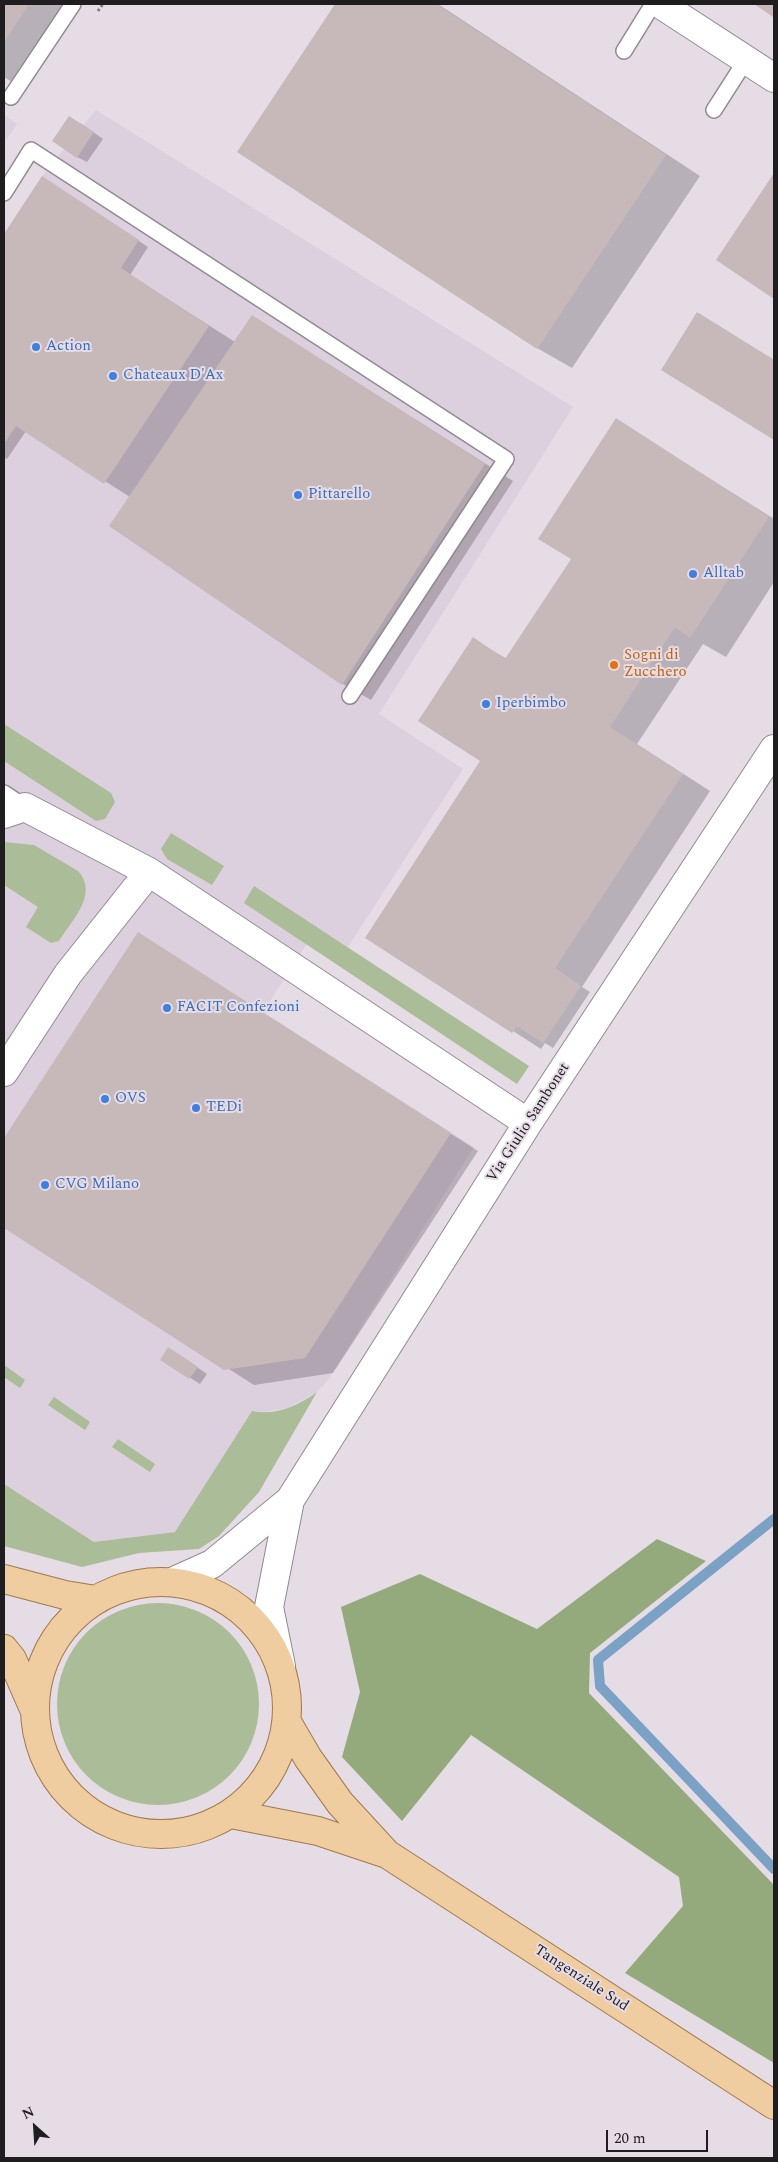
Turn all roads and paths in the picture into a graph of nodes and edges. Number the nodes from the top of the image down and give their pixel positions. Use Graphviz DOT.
graph roads {
  1 [pos="73,4"];
  2 [pos="653,4"];
  3 [pos="660,4"];
  4 [pos="624,51"];
  5 [pos="746,60"];
  6 [pos="774,78"];
  7 [pos="11,97"];
  8 [pos="714,110"];
  9 [pos="4,192"];
  10 [pos="350,696"];
  11 [pos="774,749"];
  12 [pos="11,805"];
  13 [pos="149,872"];
  14 [pos="4,1072"];
  15 [pos="528,1123"];
  16 [pos="290,1500"];
  17 [pos="4,1579"];
  18 [pos="172,1582"];
  19 [pos="96,1600"];
  20 [pos="4,1649"];
  21 [pos="281,1666"];
  22 [pos="34,1708"];
  23 [pos="287,1722"];
  24 [pos="231,1814"];
  25 [pos="387,1854"];
  26 [pos="774,2105"];
  1 -- 7 [label="lane"];
  2 -- 4 [label="lane"];
  3 -- 5 [label="street"];
  5 -- 6 [label="street"];
  5 -- 8 [label="lane"];
  9 -- 10 [label="lane"];
  11 -- 15 [label="street, Via Giulio Sambonet"];
  12 -- 13 [label="street"];
  13 -- 14 [label="street"];
  13 -- 15 [label="street"];
  15 -- 16 [label="street, Via Giulio Sambonet"];
  16 -- 18 [label="street, Via Giulio Sambonet"];
  16 -- 21 [label="street, Via Giulio Sambonet"];
  17 -- 19 [label="main road"];
  18 -- 19 [label="main road"];
  18 -- 21 [label="main road"];
  19 -- 22 [label="main road"];
  20 -- 22 [label="main road"];
  21 -- 23 [label="main road"];
  22 -- 24 [label="main road"];
  23 -- 24 [label="main road"];
  23 -- 25 [label="main road, Tangenziale Sud"];
  24 -- 25 [label="main road, Tangenziale Sud"];
  25 -- 26 [label="main road, Tangenziale Sud"];
}
